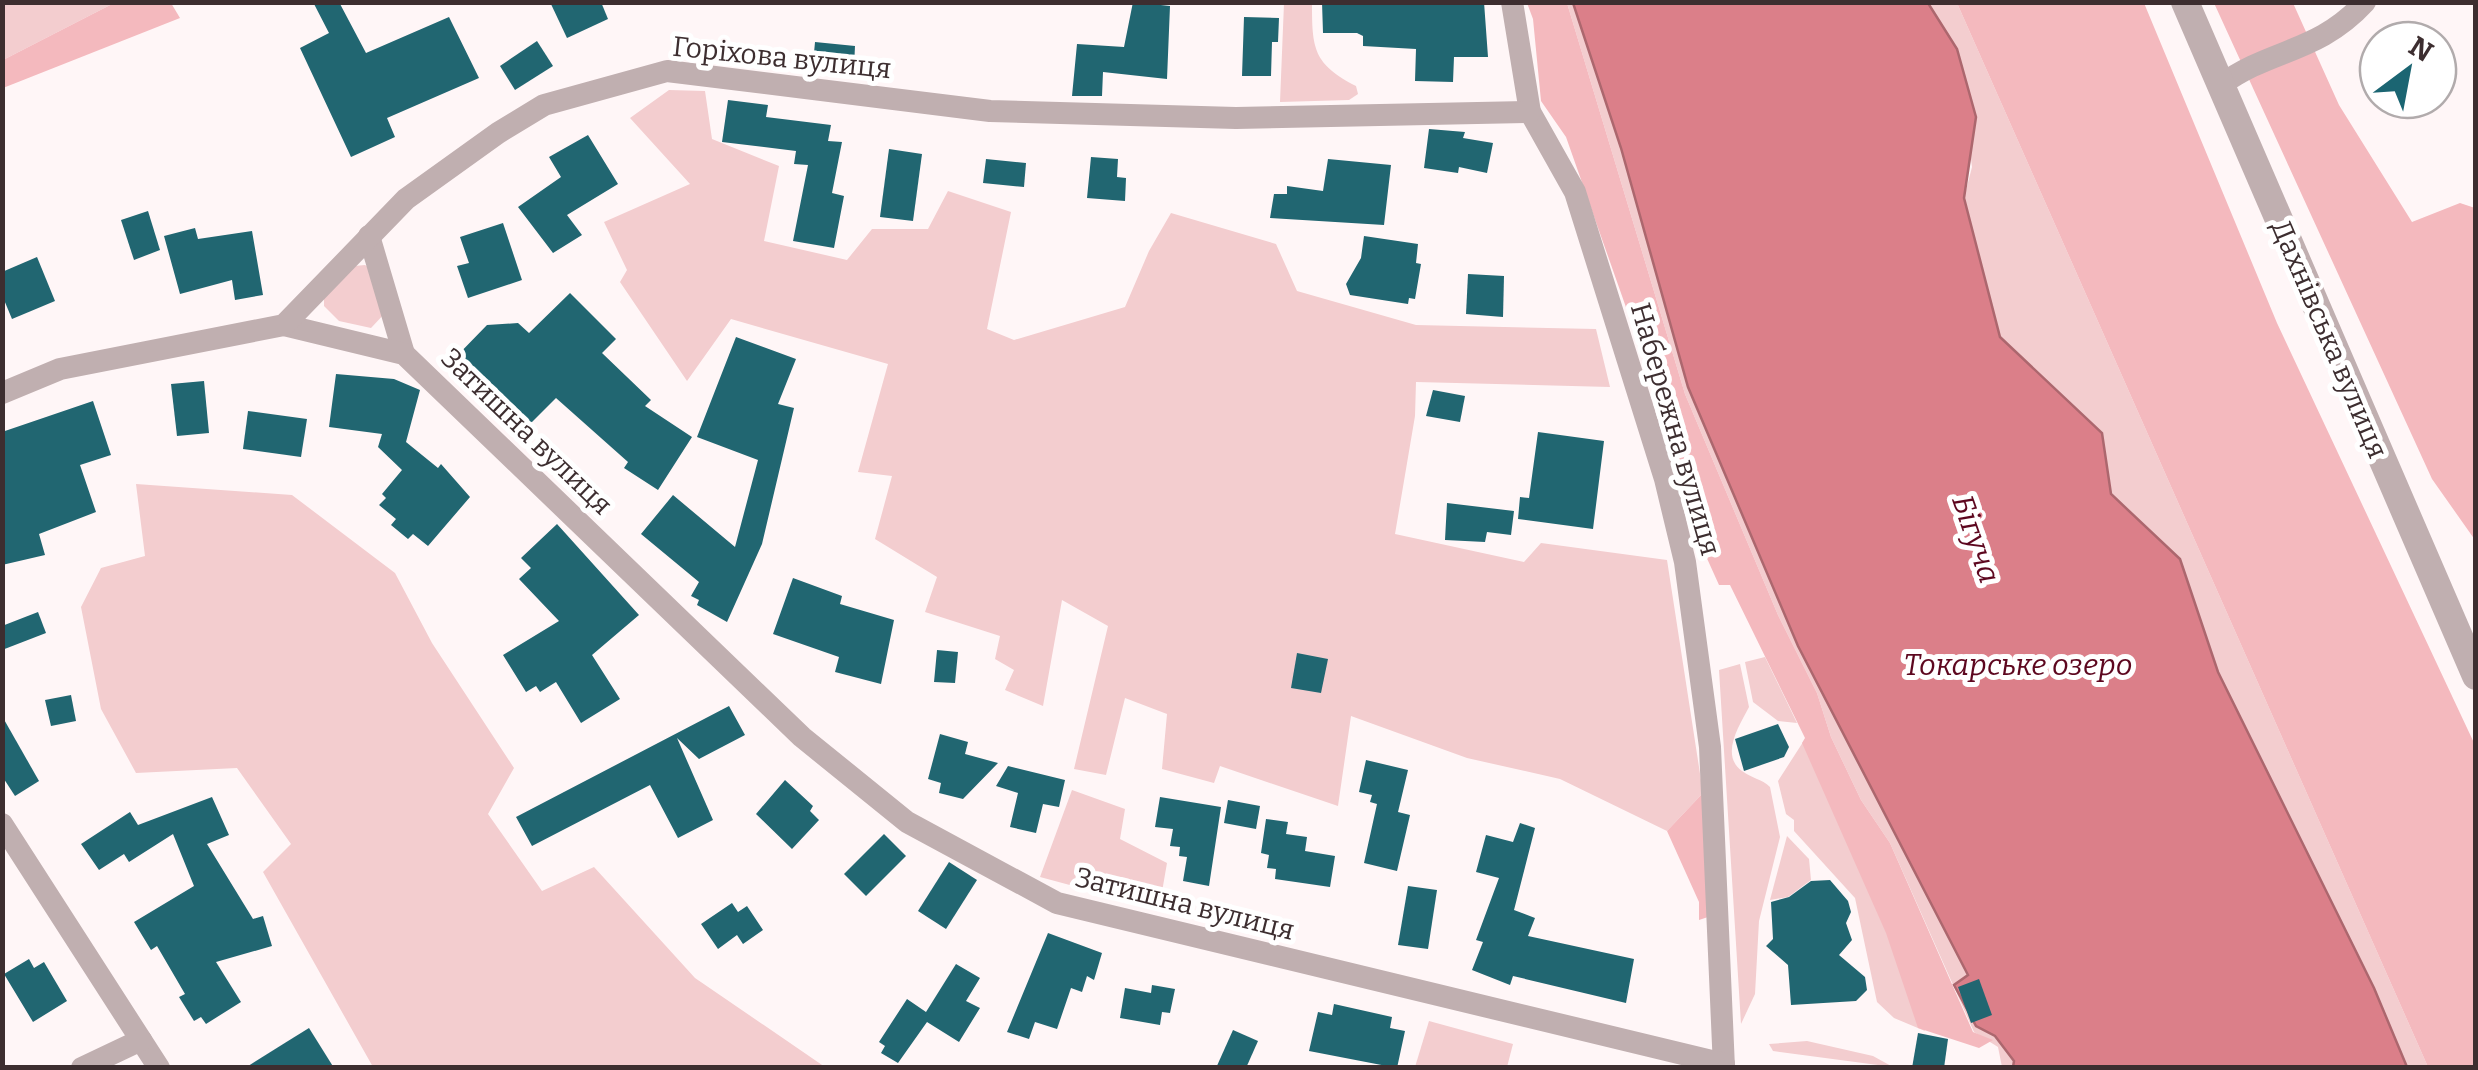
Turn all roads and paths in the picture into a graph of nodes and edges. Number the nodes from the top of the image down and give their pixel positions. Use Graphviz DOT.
graph roads {
  1 [pos="1512,2"];
  2 [pos="2185,2"];
  3 [pos="2365,2"];
  4 [pos="2221,86"];
  5 [pos="1530,112"];
  6 [pos="369,236"];
  7 [pos="284,325"];
  8 [pos="404,354"];
  9 [pos="2,393"];
  10 [pos="2476,676"];
  11 [pos="2,824"];
  12 [pos="142,1040"];
  13 [pos="1724,1066"];
  14 [pos="82,1068"];
  15 [pos="159,1068"];
  1 -- 5 [label="street, Набережна вулиця"];
  2 -- 4 [label="street, Дахнівська вулиця"];
  3 -- 4 [label="street"];
  4 -- 10 [label="street, Дахнівська вулиця"];
  5 -- 6 [label="street, Горіхова вулиця"];
  5 -- 13 [label="street, Набережна вулиця"];
  6 -- 7 [label="street, Горіхова вулиця"];
  6 -- 8 [label="street, Затишна вулиця"];
  7 -- 8 [label="street, Затишна вулиця"];
  7 -- 9 [label="street"];
  8 -- 13 [label="street, Затишна вулиця"];
  11 -- 12 [label="street"];
  12 -- 14 [label="street"];
  12 -- 15 [label="street"];
}
